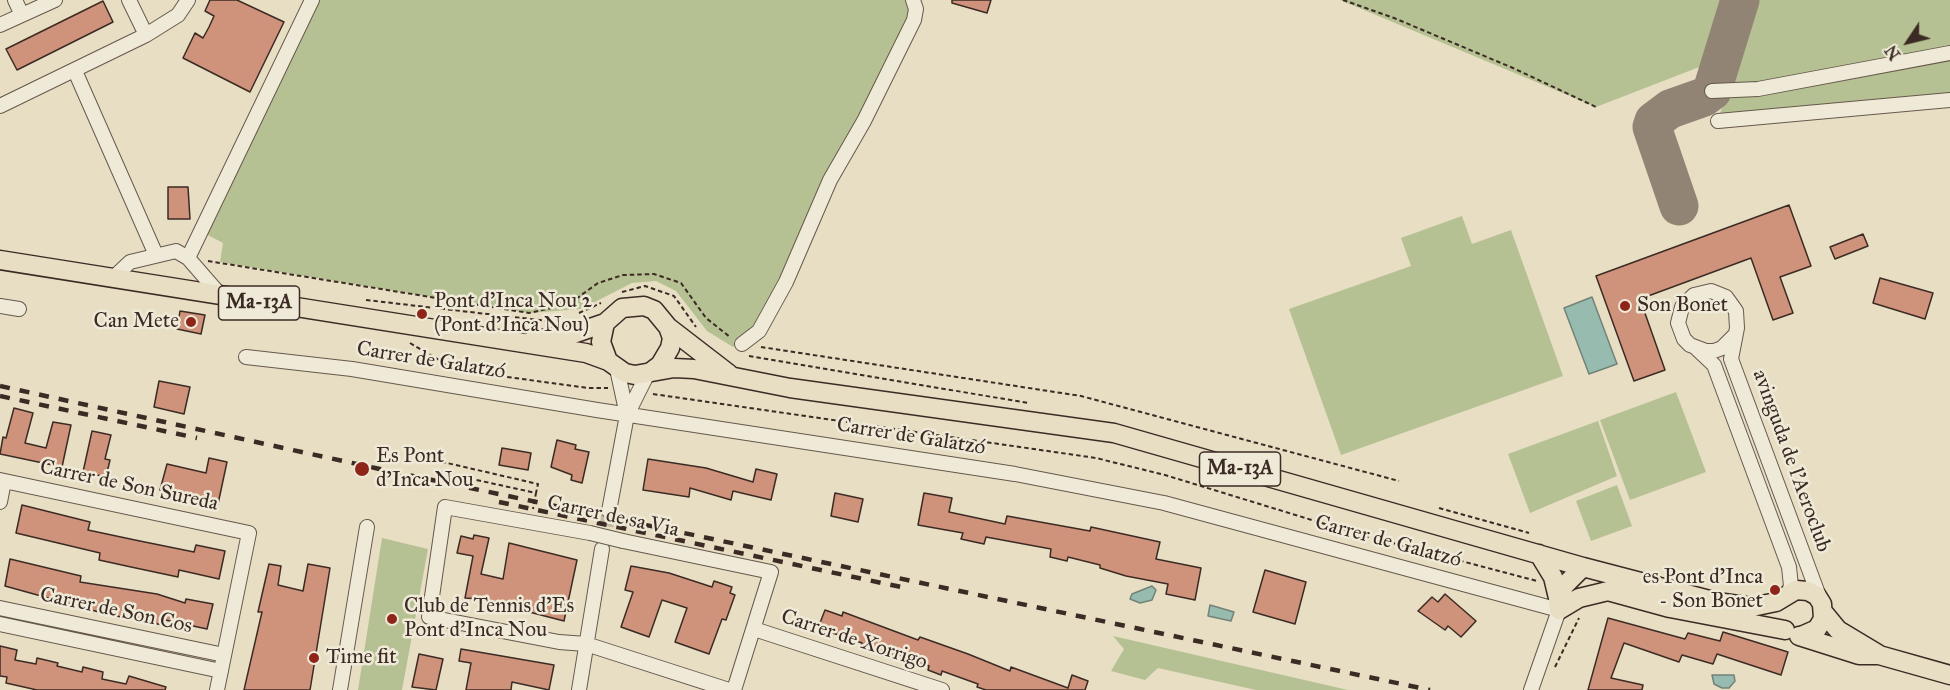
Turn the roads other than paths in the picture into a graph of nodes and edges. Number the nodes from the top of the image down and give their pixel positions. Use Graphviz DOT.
graph roads {
  1 [pos="15,0"];
  2 [pos="55,0"];
  3 [pos="129,0"];
  4 [pos="188,0"];
  5 [pos="312,0"];
  6 [pos="913,0"];
  7 [pos="22,15"];
  8 [pos="0,26"];
  9 [pos="146,35"];
  10 [pos="1950,54"];
  11 [pos="75,70"];
  12 [pos="1712,91"];
  13 [pos="1950,100"];
  14 [pos="0,106"];
  15 [pos="1718,121"];
  16 [pos="156,255"];
  17 [pos="188,258"];
  18 [pos="0,260"];
  19 [pos="113,278"];
  20 [pos="222,297"];
  21 [pos="0,306"];
  22 [pos="19,309"];
  23 [pos="605,323"];
  24 [pos="668,327"];
  25 [pos="1734,336"];
  26 [pos="519,342"];
  27 [pos="742,344"];
  28 [pos="1697,349"];
  29 [pos="246,357"];
  30 [pos="613,365"];
  31 [pos="650,372"];
  32 [pos="733,377"];
  33 [pos="627,415"];
  34 [pos="2,480"];
  35 [pos="0,502"];
  36 [pos="609,511"];
  37 [pos="367,527"];
  38 [pos="602,549"];
  39 [pos="1539,554"];
  40 [pos="1583,567"];
  41 [pos="1786,595"];
  42 [pos="1558,601"];
  43 [pos="1737,606"];
  44 [pos="1822,606"];
  45 [pos="0,608"];
  46 [pos="0,624"];
  47 [pos="754,629"];
  48 [pos="1789,630"];
  49 [pos="586,644"];
  50 [pos="224,655"];
  51 [pos="1880,655"];
  52 [pos="221,670"];
  53 [pos="1950,675"];
  54 [pos="218,690"];
  55 [pos="340,690"];
  56 [pos="579,690"];
  57 [pos="731,690"];
  58 [pos="942,690"];
  59 [pos="1531,690"];
  1 -- 7 [label="street"];
  2 -- 7 [label="street"];
  3 -- 9 [label="street"];
  4 -- 9 [label="street"];
  5 -- 17 [label="street"];
  6 -- 27 [label="street"];
  7 -- 8 [label="street"];
  9 -- 11 [label="street"];
  10 -- 12 [label="street"];
  11 -- 14 [label="street"];
  11 -- 16 [label="street"];
  13 -- 15 [label="street"];
  16 -- 17 [label="street"];
  16 -- 19 [label="street"];
  17 -- 20 [label="street"];
  18 -- 19 [label="main road, Ma-13A"];
  19 -- 20 [label="main road, Ma-13A"];
  20 -- 26 [label="main road, Ma-13A"];
  21 -- 22 [label="street"];
  23 -- 24 [label="main road"];
  23 -- 26 [label="main road, Ma-13A"];
  23 -- 30 [label="main road"];
  24 -- 31 [label="main road"];
  24 -- 32 [label="main road, Ma-13A"];
  25 -- 28 [label="street"];
  25 -- 28 [label="street, avinguda de l'Aeroclub"];
  25 -- 44 [label="street, avinguda de l'Aeroclub"];
  26 -- 30 [label="main road, Ma-13A"];
  28 -- 41 [label="street, avinguda de l'Aeroclub"];
  29 -- 33 [label="street, Carrer de Galatzó"];
  30 -- 31 [label="main road"];
  30 -- 33 [label="street"];
  31 -- 32 [label="main road, Ma-13A"];
  31 -- 33 [label="street"];
  32 -- 39 [label="main road, Ma-13A"];
  33 -- 36 [label="street"];
  33 -- 42 [label="street, Carrer de Galatzó"];
  34 -- 35 [label="street"];
  34 -- 50 [label="street, Carrer de Son Sureda"];
  37 -- 55 [label="street"];
  38 -- 49 [label="street"];
  39 -- 40 [label="main road, Ma-13A"];
  39 -- 42 [label="main road"];
  40 -- 42 [label="main road"];
  40 -- 43 [label="main road, Ma-13A"];
  41 -- 43 [label="main road"];
  41 -- 44 [label="main road, Ma-13A"];
  41 -- 48 [label="main road"];
  42 -- 48 [label="main road"];
  42 -- 59 [label="street"];
  43 -- 48 [label="main road, Ma-13A"];
  44 -- 48 [label="main road"];
  44 -- 51 [label="main road, Ma-13A"];
  45 -- 50 [label="street, Carrer de Son Cos"];
  46 -- 52 [label="street, Carrer de Son Cos"];
  47 -- 49 [label="street, Carrer de sa Via, bridge"];
  47 -- 57 [label="street"];
  47 -- 58 [label="street, Carrer de Xorrigo"];
  48 -- 51 [label="main road, Ma-13A"];
  49 -- 56 [label="street"];
  49 -- 57 [label="street"];
  50 -- 52 [label="street"];
  51 -- 53 [label="main road, Ma-13A"];
  52 -- 54 [label="street"];
}
